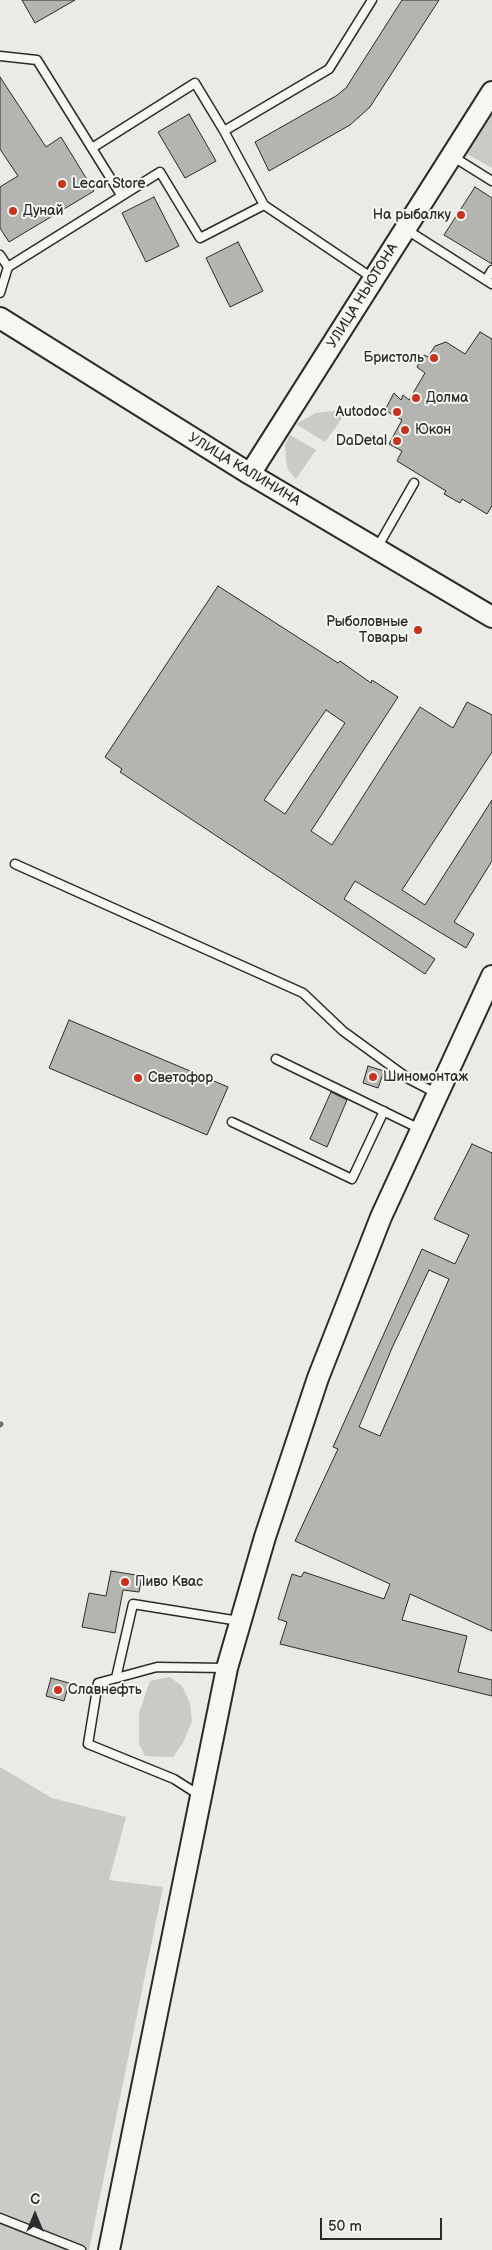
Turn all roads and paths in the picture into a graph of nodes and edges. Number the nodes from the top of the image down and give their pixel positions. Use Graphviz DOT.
graph roads {
  1 [pos="372,0"];
  2 [pos="0,56"];
  3 [pos="492,92"];
  4 [pos="224,131"];
  5 [pos="92,148"];
  6 [pos="452,156"];
  7 [pos="492,181"];
  8 [pos="122,195"];
  9 [pos="264,205"];
  10 [pos="405,229"];
  11 [pos="0,255"];
  12 [pos="8,267"];
  13 [pos="492,270"];
  14 [pos="374,279"];
  15 [pos="489,282"];
  16 [pos="0,293"];
  17 [pos="0,318"];
  18 [pos="250,474"];
  19 [pos="414,483"];
  20 [pos="377,548"];
  21 [pos="492,617"];
  22 [pos="15,864"];
  23 [pos="492,976"];
  24 [pos="276,1060"];
  25 [pos="437,1093"];
  26 [pos="384,1111"];
  27 [pos="232,1122"];
  28 [pos="420,1128"];
  29 [pos="240,1622"];
  30 [pos="227,1668"];
  31 [pos="116,1678"];
  32 [pos="200,1797"];
  33 [pos="0,2218"];
  34 [pos="81,2250"];
  35 [pos="109,2250"];
  1 -- 4 [label="lane"];
  2 -- 5 [label="lane"];
  3 -- 6 [label="main road, УЛИЦА НЬЮТОНА"];
  4 -- 5 [label="lane"];
  4 -- 9 [label="lane"];
  5 -- 8 [label="lane"];
  6 -- 7 [label="lane"];
  6 -- 10 [label="main road, УЛИЦА НЬЮТОНА"];
  8 -- 9 [label="lane"];
  8 -- 12 [label="lane"];
  9 -- 14 [label="lane"];
  10 -- 14 [label="main road, УЛИЦА НЬЮТОНА"];
  10 -- 15 [label="lane"];
  11 -- 12 [label="lane"];
  12 -- 16 [label="lane"];
  13 -- 15 [label="lane"];
  14 -- 18 [label="main road, УЛИЦА НЬЮТОНА"];
  17 -- 18 [label="main road, УЛИЦА КАЛИНИНА"];
  18 -- 20 [label="main road, УЛИЦА КАЛИНИНА"];
  19 -- 20 [label="lane"];
  20 -- 21 [label="main road, УЛИЦА КАЛИНИНА"];
  22 -- 25 [label="lane"];
  23 -- 25 [label="main road"];
  24 -- 26 [label="lane"];
  25 -- 28 [label="main road"];
  26 -- 27 [label="lane"];
  26 -- 28 [label="lane"];
  28 -- 29 [label="main road"];
  29 -- 30 [label="main road"];
  29 -- 31 [label="lane"];
  30 -- 31 [label="lane"];
  30 -- 32 [label="main road"];
  31 -- 32 [label="lane"];
  32 -- 35 [label="main road"];
  33 -- 34 [label="lane"];
}
